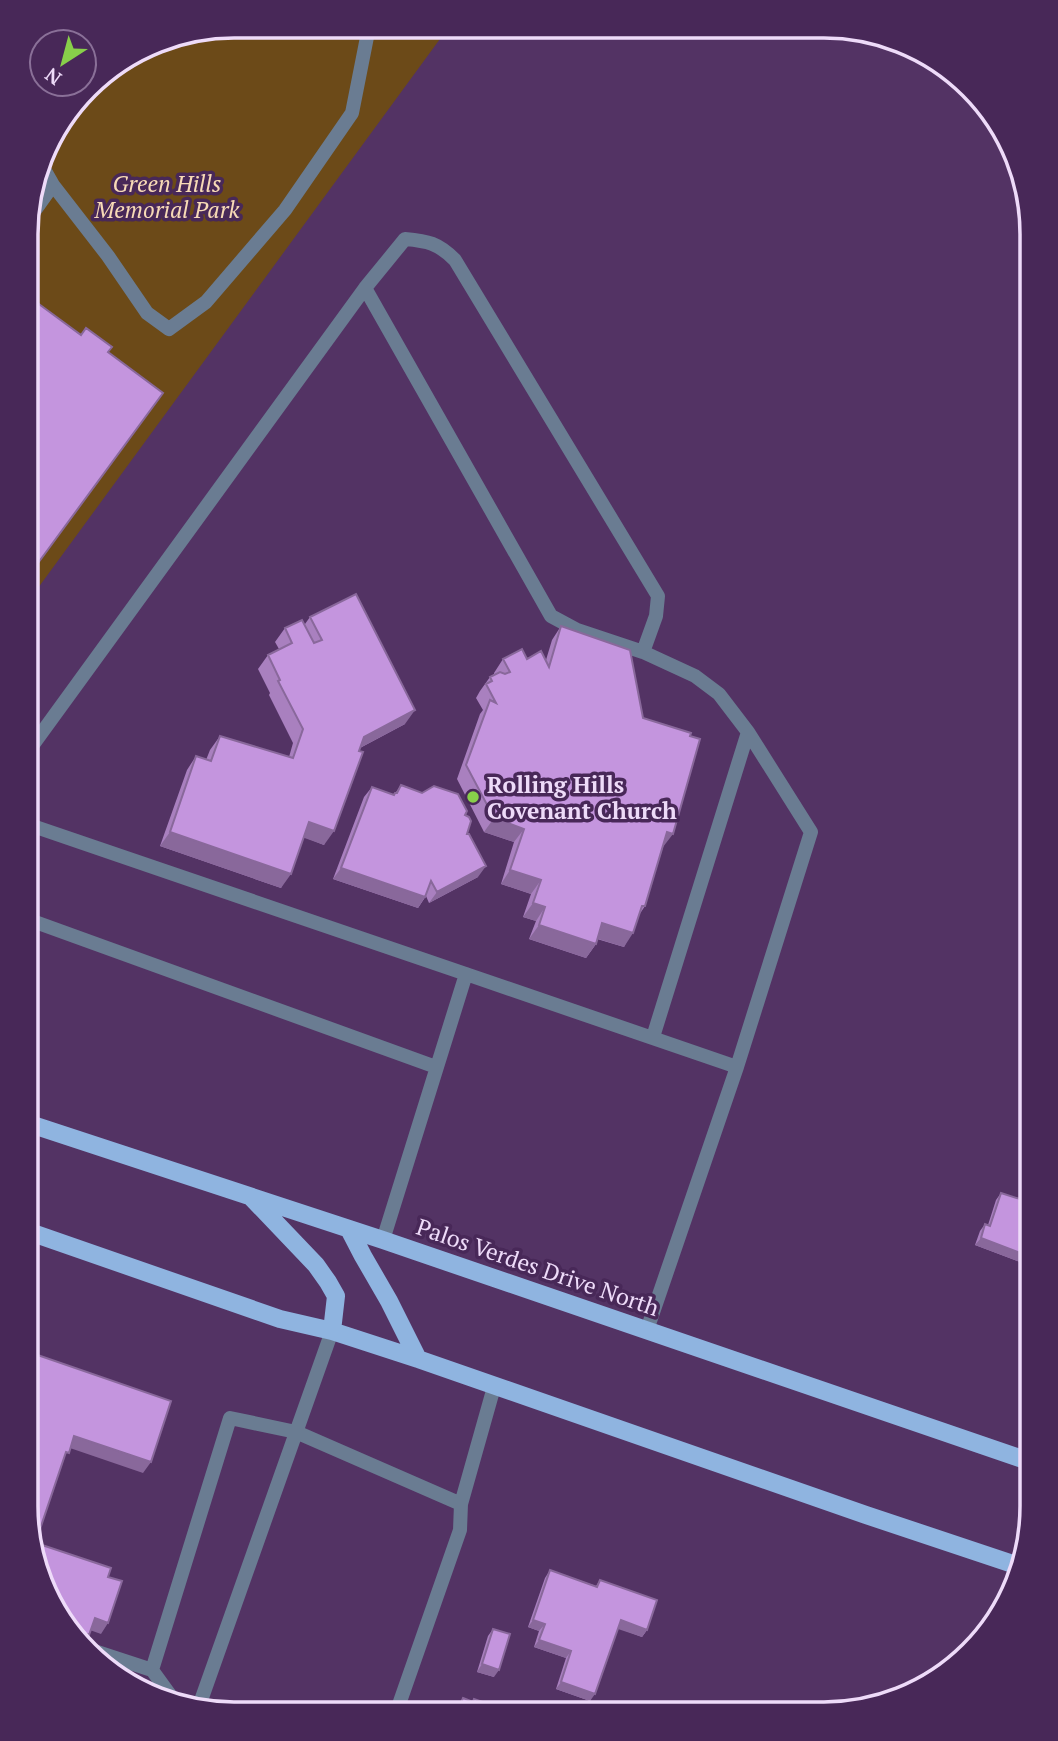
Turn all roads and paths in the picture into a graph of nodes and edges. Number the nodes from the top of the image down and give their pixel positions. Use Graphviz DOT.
graph roads {
  1 [pos="367,39"];
  2 [pos="48,176"];
  3 [pos="53,185"];
  4 [pos="41,202"];
  5 [pos="365,288"];
  6 [pos="643,652"];
  7 [pos="748,732"];
  8 [pos="38,738"];
  9 [pos="38,828"];
  10 [pos="38,923"];
  11 [pos="466,974"];
  12 [pos="653,1037"];
  13 [pos="436,1067"];
  14 [pos="737,1067"];
  15 [pos="38,1126"];
  16 [pos="250,1195"];
  17 [pos="349,1229"];
  18 [pos="38,1235"];
  19 [pos="383,1240"];
  20 [pos="646,1330"];
  21 [pos="332,1331"];
  22 [pos="418,1359"];
  23 [pos="494,1387"];
  24 [pos="296,1432"];
  25 [pos="1019,1458"];
  26 [pos="461,1504"];
  27 [pos="1011,1563"];
  28 [pos="106,1654"];
  29 [pos="152,1670"];
  30 [pos="167,1690"];
  31 [pos="201,1699"];
  32 [pos="400,1702"];
  1 -- 3 [label="lane"];
  2 -- 3 [label="lane"];
  3 -- 4 [label="lane"];
  5 -- 6 [label="lane"];
  5 -- 6 [label="lane"];
  5 -- 8 [label="lane"];
  6 -- 7 [label="lane"];
  7 -- 12 [label="lane"];
  7 -- 14 [label="lane"];
  9 -- 11 [label="lane"];
  10 -- 13 [label="lane"];
  11 -- 12 [label="lane"];
  11 -- 13 [label="lane"];
  12 -- 14 [label="lane"];
  13 -- 19 [label="lane"];
  14 -- 20 [label="lane"];
  15 -- 16 [label="main road, Palos Verdes Drive North"];
  16 -- 17 [label="main road, Palos Verdes Drive North"];
  16 -- 21 [label="main road"];
  17 -- 19 [label="main road, Palos Verdes Drive North"];
  17 -- 22 [label="main road"];
  18 -- 21 [label="main road"];
  19 -- 20 [label="main road, Palos Verdes Drive North"];
  20 -- 25 [label="main road, Palos Verdes Drive North"];
  21 -- 22 [label="main road"];
  21 -- 24 [label="lane"];
  22 -- 23 [label="main road"];
  23 -- 26 [label="lane"];
  23 -- 27 [label="main road"];
  24 -- 26 [label="lane"];
  24 -- 29 [label="lane"];
  24 -- 31 [label="lane"];
  26 -- 32 [label="lane"];
  28 -- 29 [label="lane"];
  29 -- 30 [label="lane"];
}
